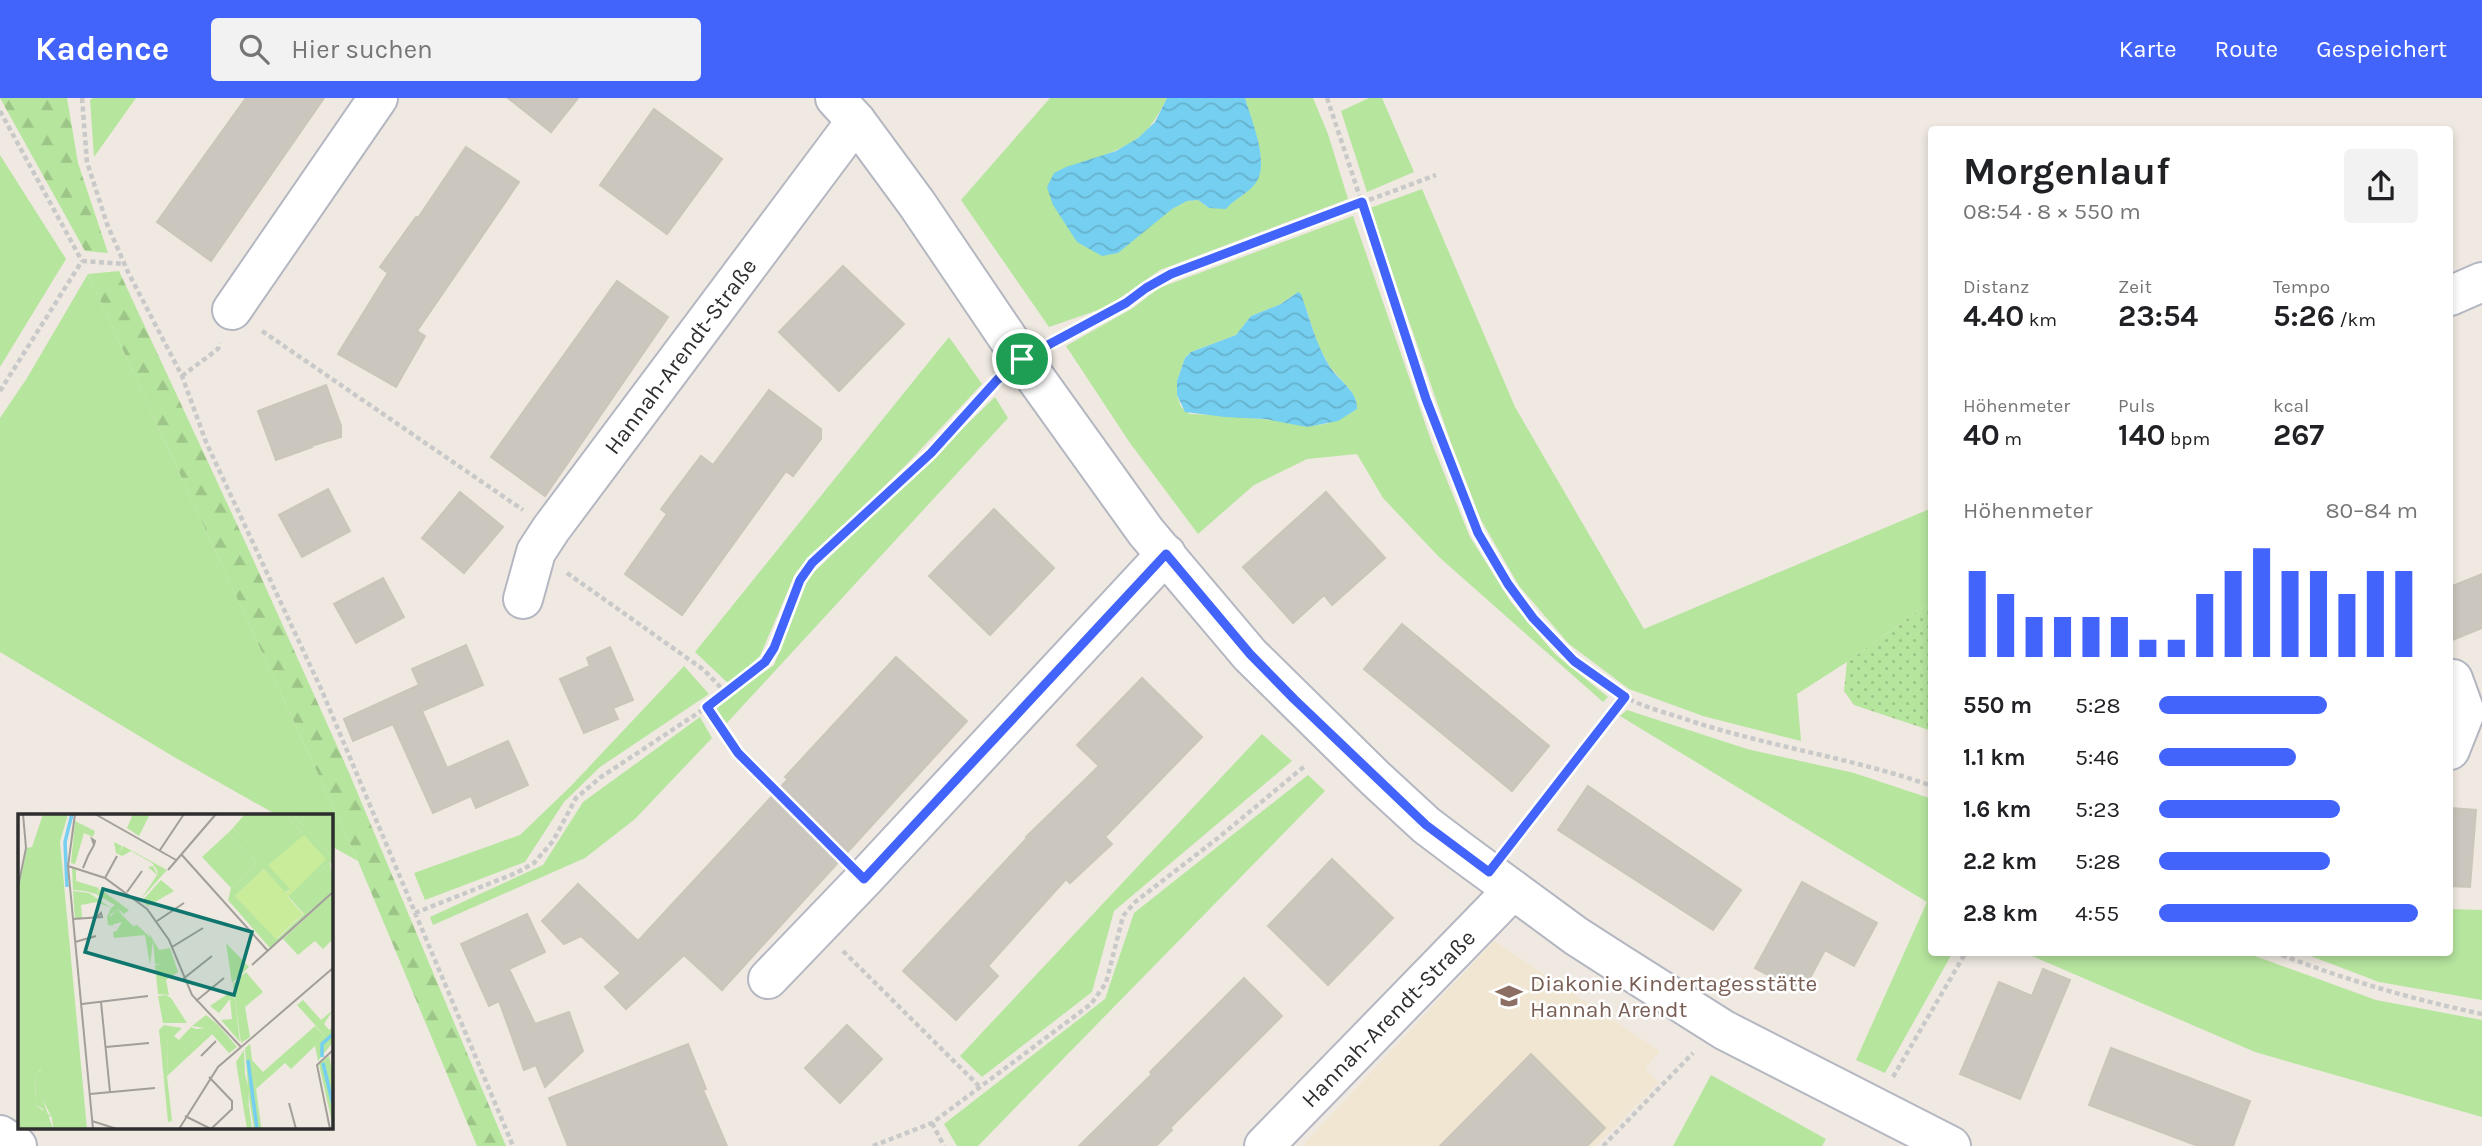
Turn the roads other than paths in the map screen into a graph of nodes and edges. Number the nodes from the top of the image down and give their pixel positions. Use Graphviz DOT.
graph roads {
  1 [pos="378,98"];
  2 [pos="845,109"];
  3 [pos="2482,282"];
  4 [pos="2453,295"];
  5 [pos="232,310"];
  6 [pos="1166,554"];
  7 [pos="523,598"];
  8 [pos="2462,676"];
  9 [pos="2453,742"];
  10 [pos="1501,881"];
  11 [pos="768,979"];
  12 [pos="0,1135"];
  13 [pos="17,1146"];
  14 [pos="1264,1146"];
  15 [pos="1951,1146"];
  1 -- 5 [label="street"];
  2 -- 6 [label="street, Hannah-Arendt-Straße"];
  2 -- 7 [label="street, Hannah-Arendt-Straße"];
  3 -- 4 [label="street"];
  6 -- 10 [label="street, Hannah-Arendt-Straße"];
  6 -- 11 [label="street"];
  8 -- 9 [label="street"];
  10 -- 14 [label="street, Hannah-Arendt-Straße"];
  10 -- 15 [label="street, Hannah-Arendt-Straße"];
  12 -- 13 [label="street"];
}
